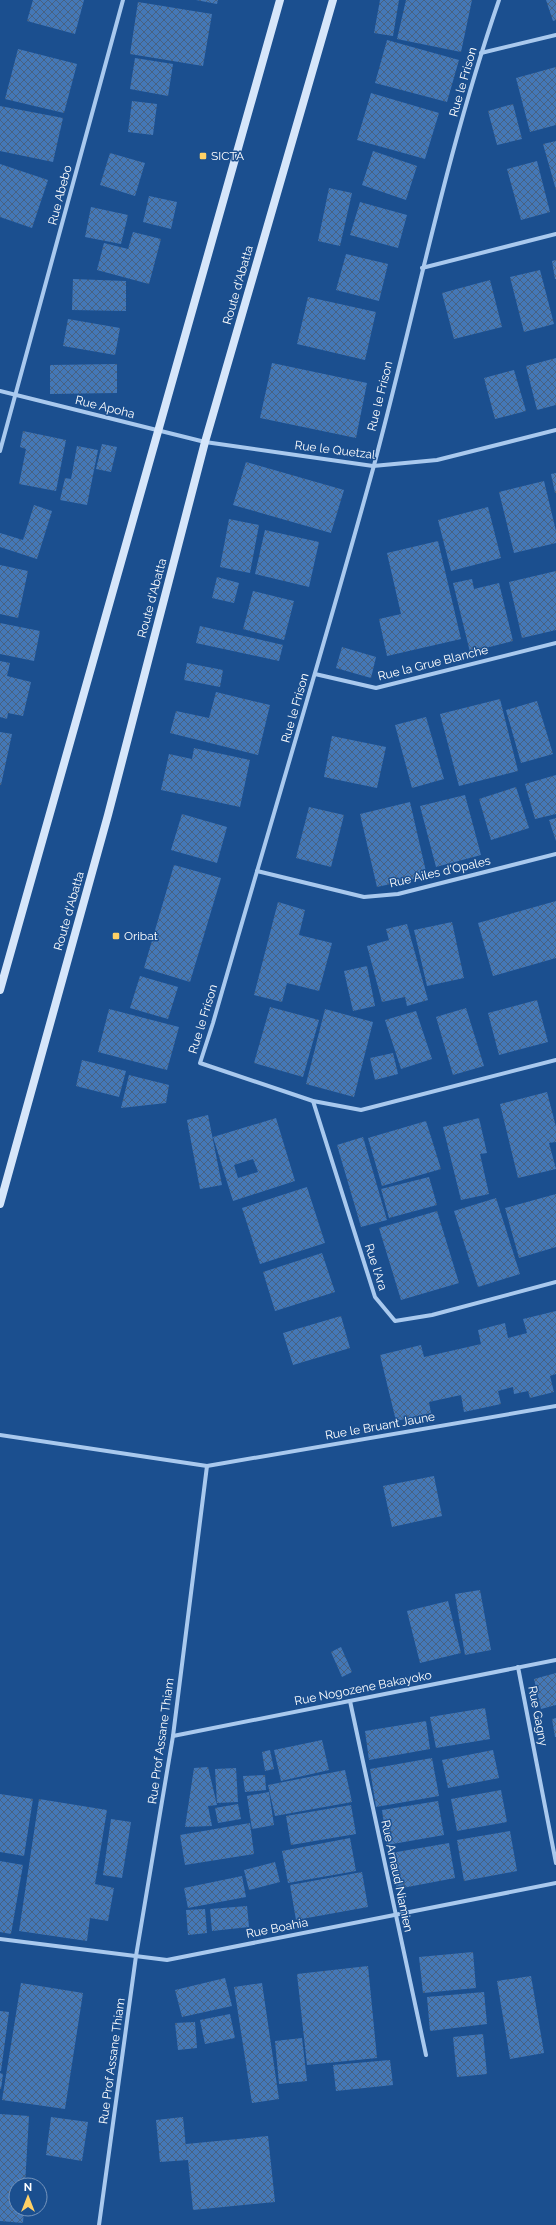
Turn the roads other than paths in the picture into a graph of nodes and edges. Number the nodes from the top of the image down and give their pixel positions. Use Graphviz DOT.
graph roads {
  1 [pos="123,0"];
  2 [pos="280,0"];
  3 [pos="334,0"];
  4 [pos="499,0"];
  5 [pos="556,35"];
  6 [pos="481,53"];
  7 [pos="556,234"];
  8 [pos="422,268"];
  9 [pos="0,391"];
  10 [pos="16,396"];
  11 [pos="556,430"];
  12 [pos="159,431"];
  13 [pos="204,442"];
  14 [pos="0,451"];
  15 [pos="373,466"];
  16 [pos="556,643"];
  17 [pos="315,674"];
  18 [pos="556,854"];
  19 [pos="257,871"];
  20 [pos="0,990"];
  21 [pos="556,1060"];
  22 [pos="313,1101"];
  23 [pos="0,1204"];
  24 [pos="556,1282"];
  25 [pos="556,1406"];
  26 [pos="0,1435"];
  27 [pos="207,1466"];
  28 [pos="556,1660"];
  29 [pos="518,1667"];
  30 [pos="350,1701"];
  31 [pos="173,1736"];
  32 [pos="556,1863"];
  33 [pos="556,1883"];
  34 [pos="395,1914"];
  35 [pos="0,1939"];
  36 [pos="136,1956"];
  37 [pos="426,2055"];
  38 [pos="99,2225"];
  1 -- 10 [label="street, Rue Abebo"];
  2 -- 12 [label="street"];
  3 -- 13 [label="street, Route d'Abatta"];
  4 -- 6 [label="street, Rue le Frison"];
  5 -- 6 [label="street"];
  6 -- 8 [label="street, Rue le Frison"];
  7 -- 8 [label="street"];
  8 -- 15 [label="street, Rue le Frison"];
  9 -- 10 [label="street, Rue Apoha"];
  10 -- 12 [label="street, Rue Apoha"];
  10 -- 14 [label="street, Rue Abebo"];
  11 -- 15 [label="street, Rue le Quetzal"];
  12 -- 13 [label="street, Rue Apoha"];
  12 -- 20 [label="street"];
  13 -- 15 [label="street, Rue le Quetzal"];
  13 -- 23 [label="street, Route d'Abatta"];
  15 -- 17 [label="street, Rue le Frison"];
  16 -- 17 [label="street, Rue la Grue Blanche"];
  17 -- 19 [label="street, Rue le Frison"];
  18 -- 19 [label="street, Rue Ailes d'Opales"];
  19 -- 22 [label="street, Rue le Frison"];
  21 -- 22 [label="street, Rue le Frison"];
  22 -- 24 [label="street, Rue l'Ara"];
  25 -- 27 [label="street, Rue le Bruant Jaune"];
  26 -- 27 [label="street"];
  27 -- 31 [label="street, Rue Prof Assane Thiam"];
  28 -- 29 [label="street, Rue Nogozene Bakayoko"];
  29 -- 30 [label="street, Rue Nogozene Bakayoko"];
  29 -- 32 [label="street, Rue Gagny"];
  30 -- 31 [label="street, Rue Nogozene Bakayoko"];
  30 -- 34 [label="street, Rue Arnaud Niamien"];
  31 -- 36 [label="street, Rue Prof Assane Thiam"];
  33 -- 34 [label="street, Rue Boahia"];
  34 -- 36 [label="street, Rue Boahia"];
  34 -- 37 [label="street, Rue Arnaud Niamien"];
  35 -- 36 [label="street, Rue Boahia"];
  36 -- 38 [label="street, Rue Prof Assane Thiam"];
}
